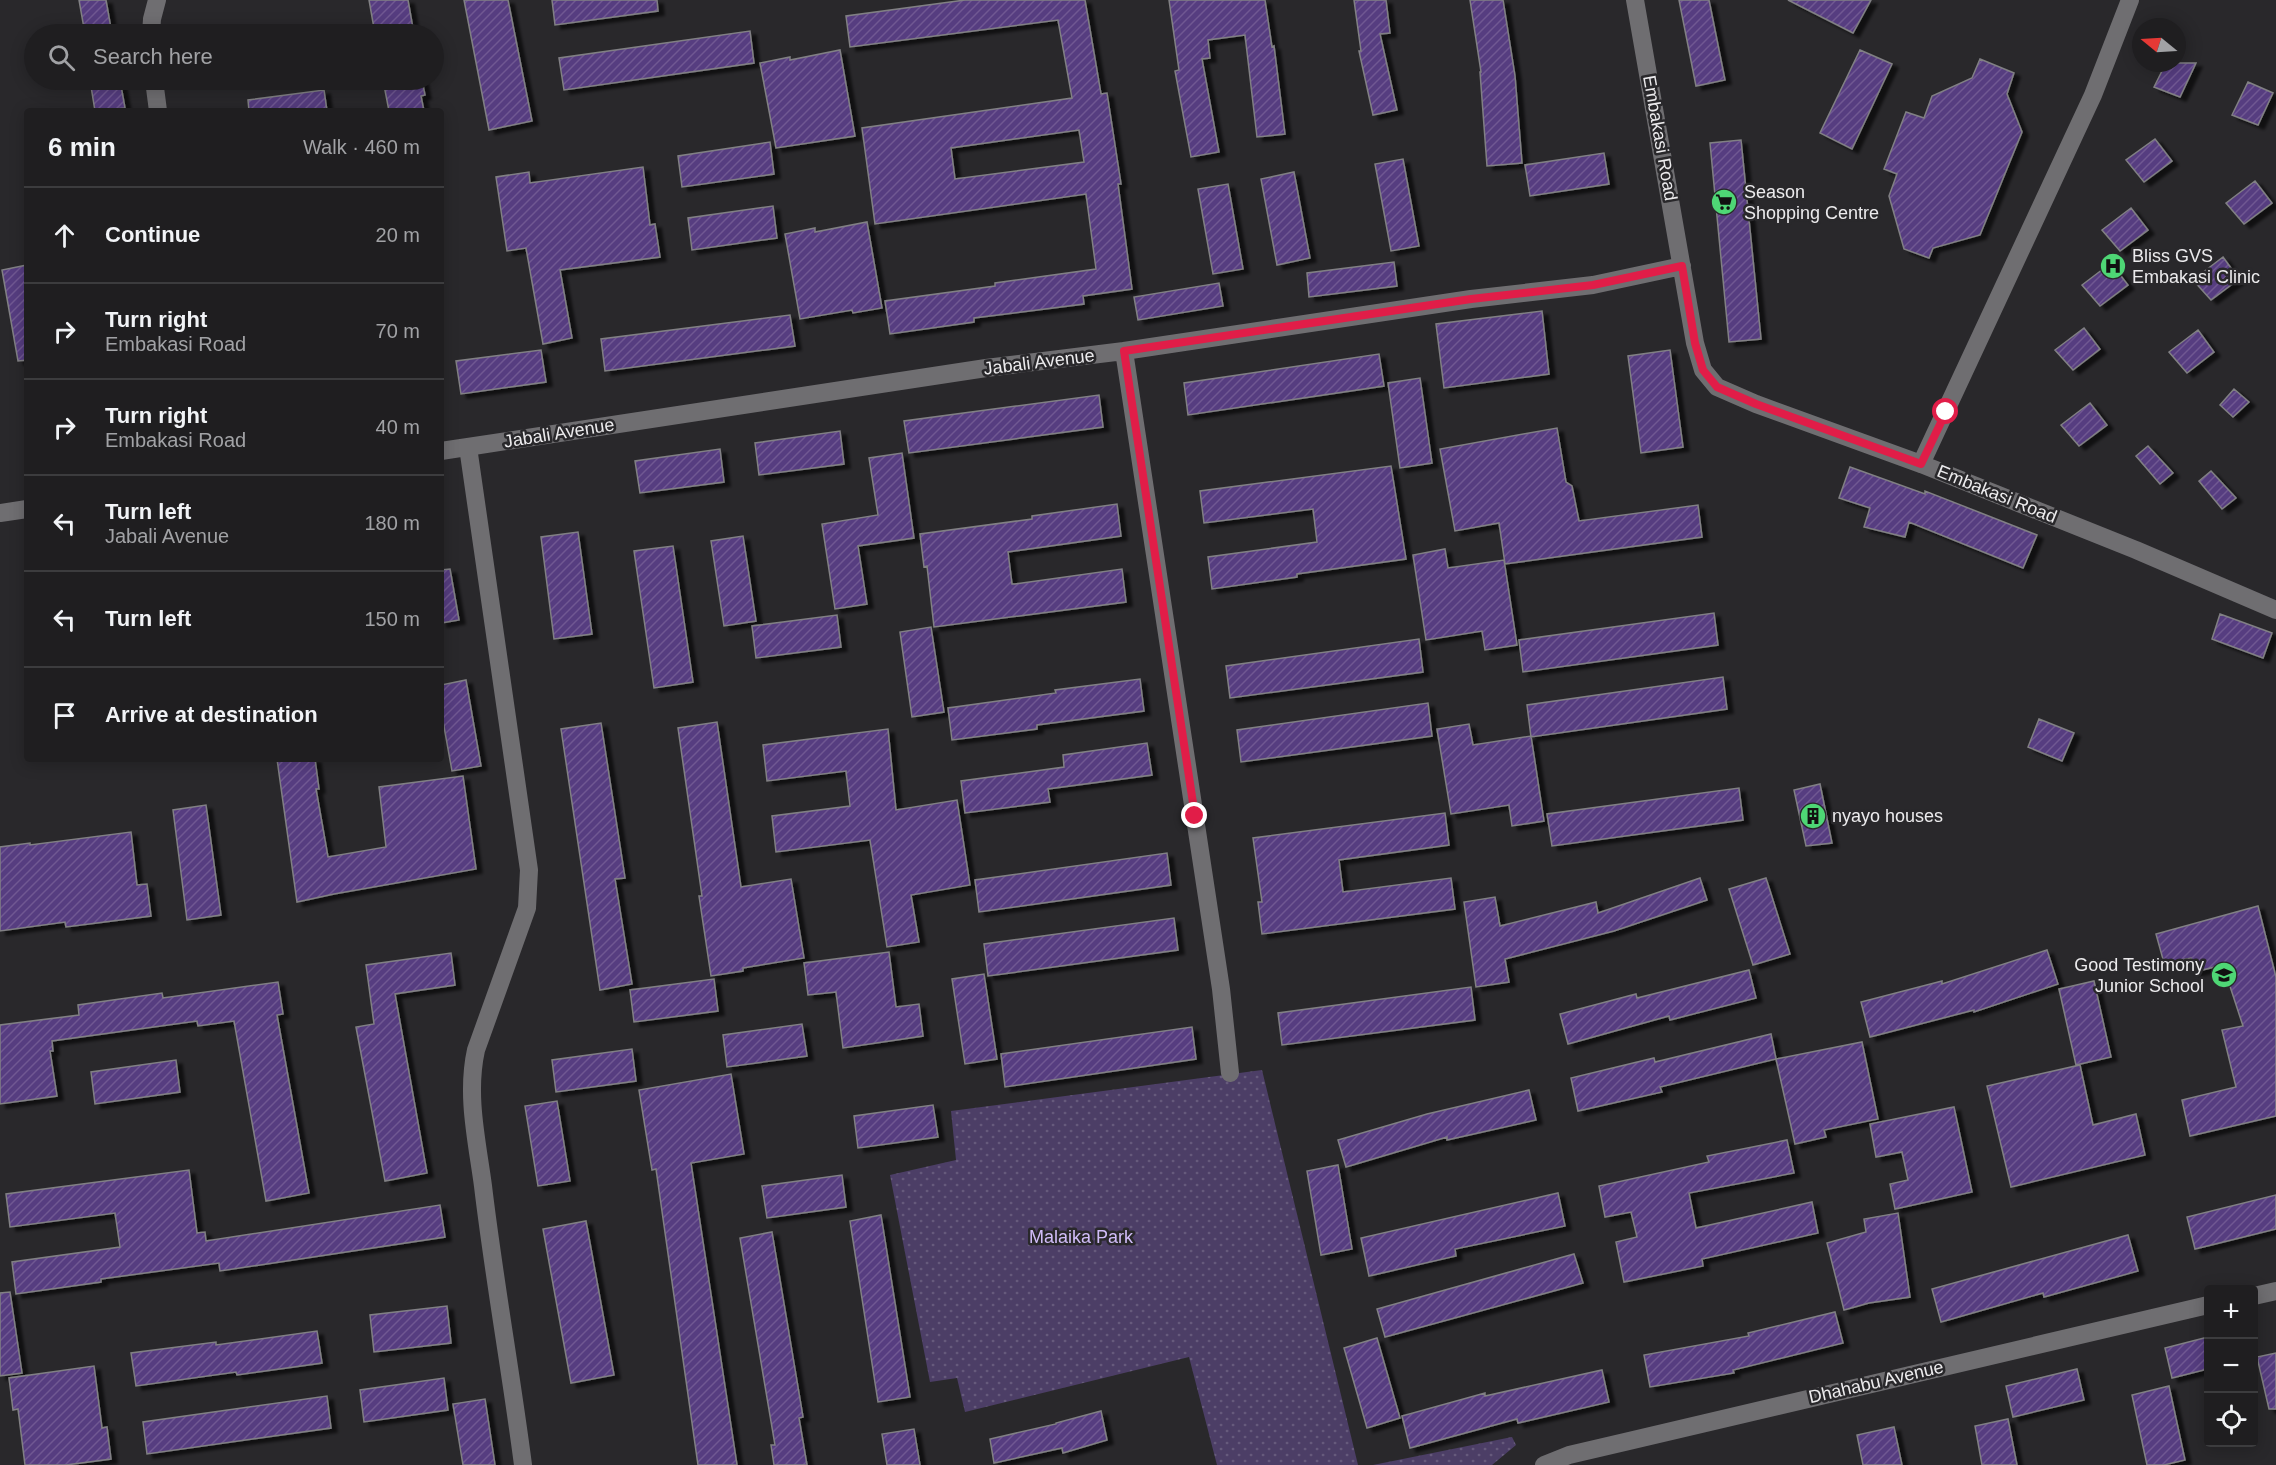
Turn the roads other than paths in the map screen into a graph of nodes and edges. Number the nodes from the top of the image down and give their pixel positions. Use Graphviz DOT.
graph roads {
  1 [pos="158,0"];
  2 [pos="1635,0"];
  3 [pos="2130,0"];
  4 [pos="152,24"];
  5 [pos="155,90"];
  6 [pos="158,108"];
  7 [pos="1682,266"];
  8 [pos="1124,351"];
  9 [pos="468,447"];
  10 [pos="444,451"];
  11 [pos="1921,464"];
  12 [pos="24,509"];
  13 [pos="0,513"];
  14 [pos="2276,610"];
  15 [pos="1230,1073"];
  16 [pos="2276,1291"];
  17 [pos="2258,1295"];
  18 [pos="2204,1306"];
  19 [pos="523,1465"];
  20 [pos="1544,1465"];
  1 -- 4 [label="street"];
  2 -- 7 [label="street, Embakasi Road"];
  3 -- 11 [label="street"];
  5 -- 6 [label="street"];
  7 -- 8 [label="street, Jabali Avenue"];
  7 -- 11 [label="street, Embakasi Road"];
  8 -- 9 [label="street, Jabali Avenue"];
  8 -- 15 [label="street"];
  9 -- 10 [label="street, Jabali Avenue"];
  9 -- 19 [label="street"];
  11 -- 14 [label="street, Embakasi Road"];
  12 -- 13 [label="street"];
  16 -- 17 [label="street"];
  18 -- 20 [label="street, Dhahabu Avenue"];
}
